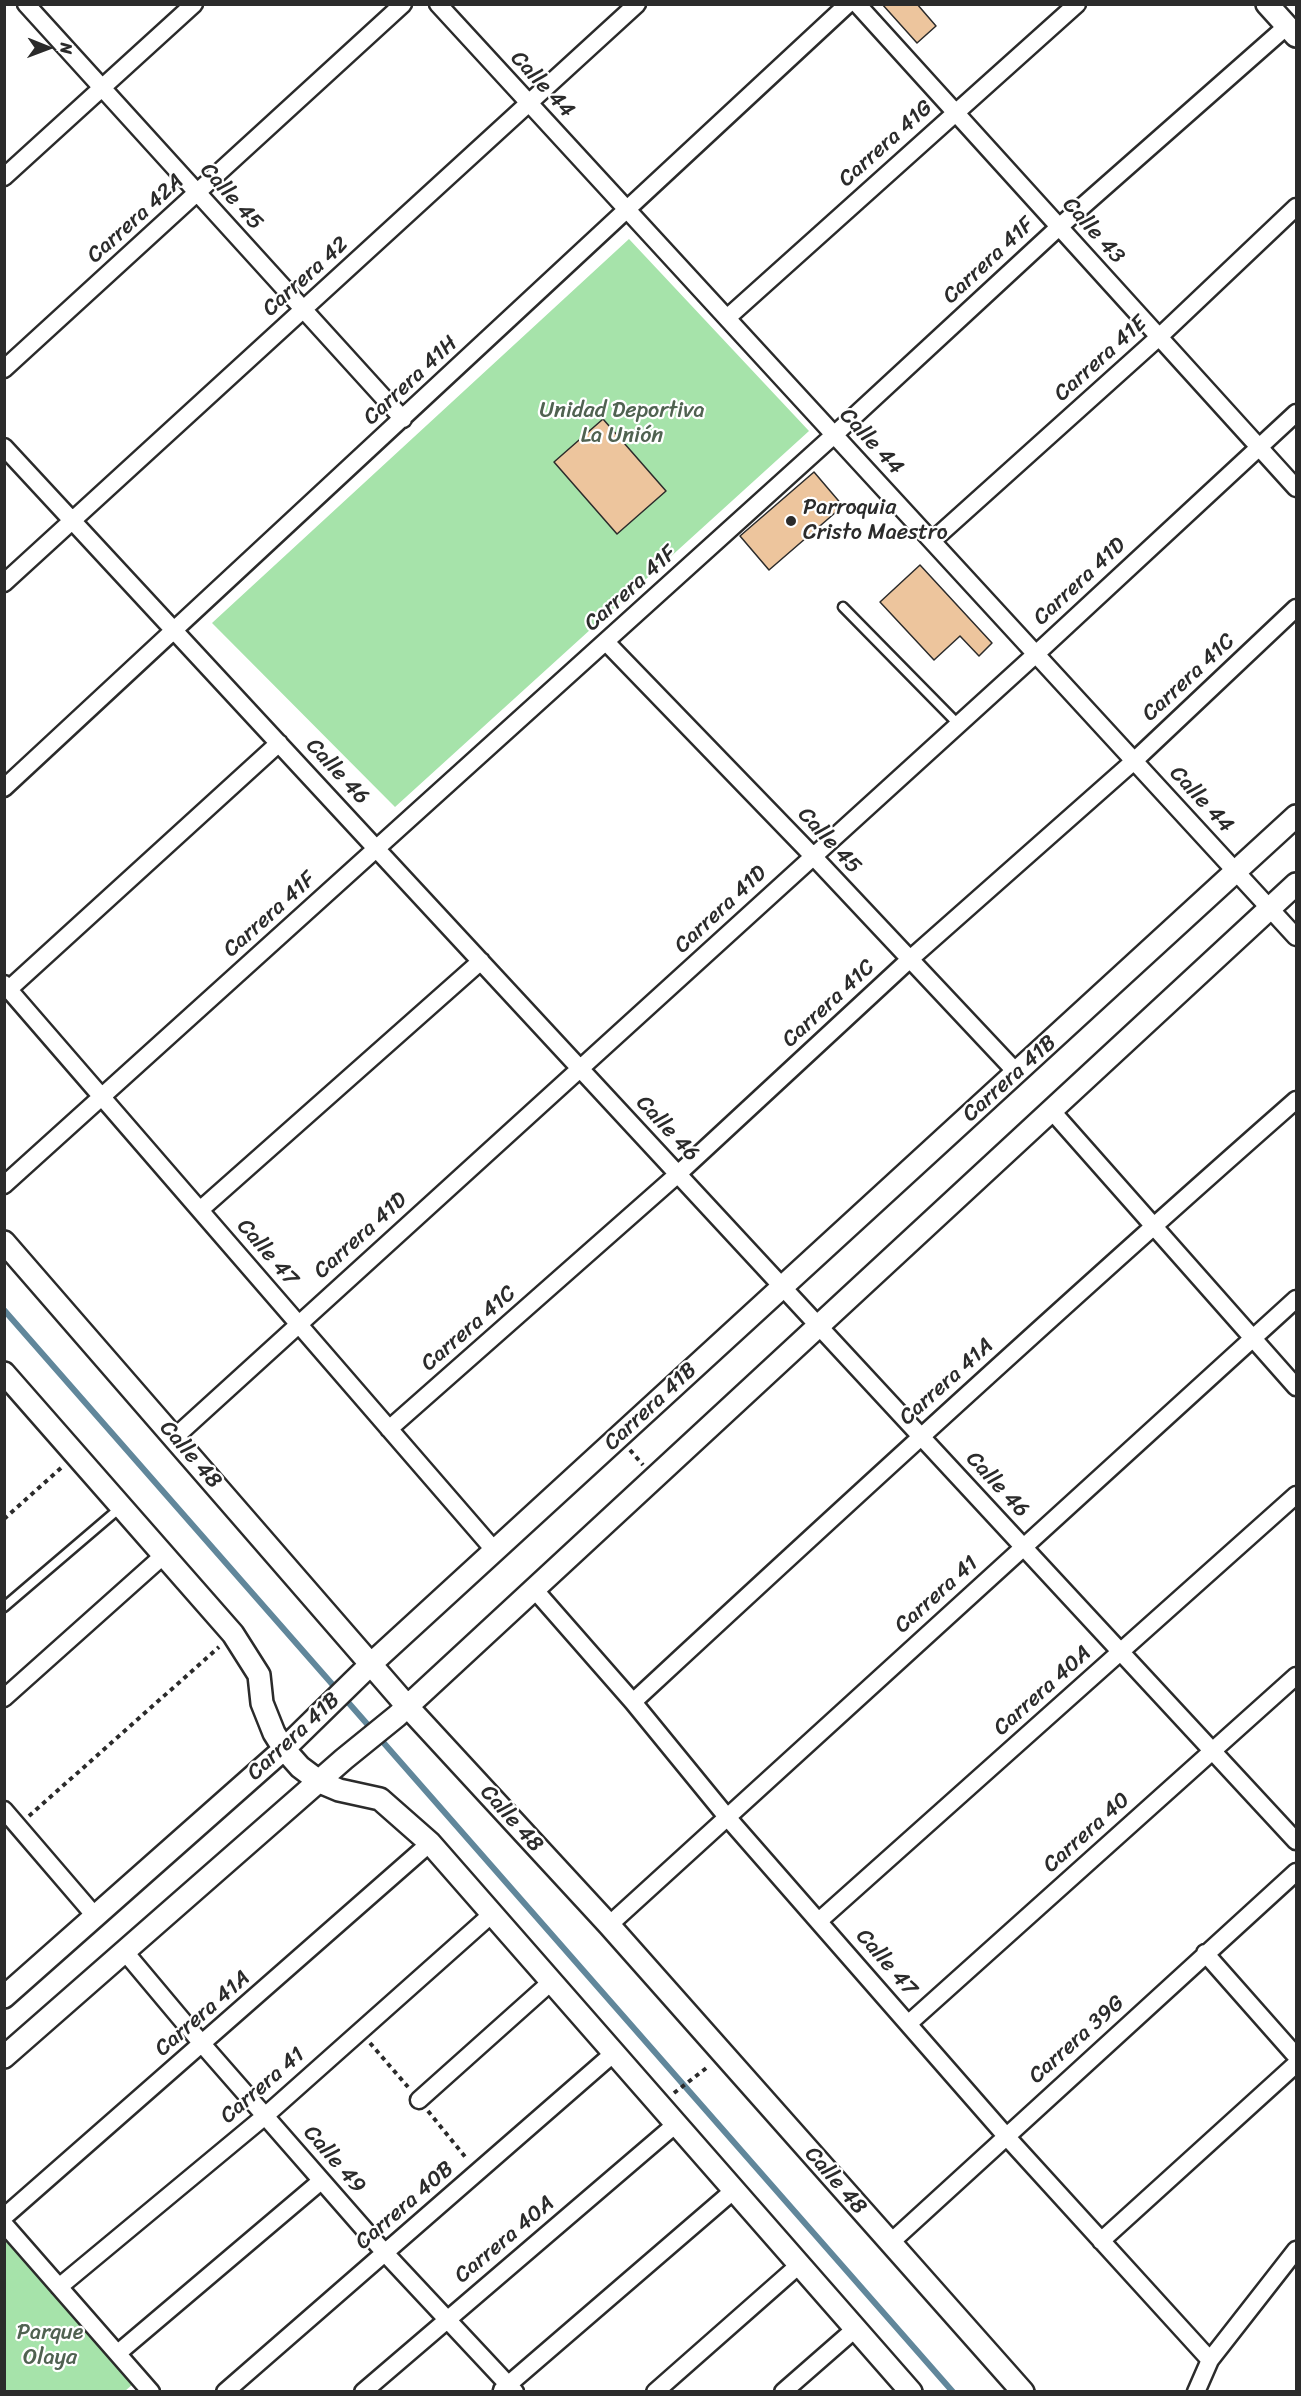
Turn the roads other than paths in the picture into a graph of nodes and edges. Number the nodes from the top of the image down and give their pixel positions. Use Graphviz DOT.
graph roads {
  1 [pos="26,4"];
  2 [pos="194,4"];
  3 [pos="403,4"];
  4 [pos="438,4"];
  5 [pos="637,4"];
  6 [pos="848,4"];
  7 [pos="857,4"];
  8 [pos="1077,4"];
  9 [pos="1267,4"];
  10 [pos="1292,31"];
  11 [pos="103,88"];
  12 [pos="529,104"];
  13 [pos="955,112"];
  14 [pos="4,177"];
  15 [pos="198,194"];
  16 [pos="1296,207"];
  17 [pos="628,211"];
  18 [pos="1059,227"];
  19 [pos="304,310"];
  20 [pos="727,318"];
  21 [pos="1159,337"];
  22 [pos="4,369"];
  23 [pos="1296,413"];
  24 [pos="403,419"];
  25 [pos="834,435"];
  26 [pos="4,447"];
  27 [pos="1259,447"];
  28 [pos="1296,489"];
  29 [pos="73,521"];
  30 [pos="932,541"];
  31 [pos="4,583"];
  32 [pos="843,607"];
  33 [pos="1296,608"];
  34 [pos="175,631"];
  35 [pos="606,642"];
  36 [pos="1036,654"];
  37 [pos="958,724"];
  38 [pos="279,743"];
  39 [pos="1134,761"];
  40 [pos="4,788"];
  41 [pos="1296,816"];
  42 [pos="377,849"];
  43 [pos="813,856"];
  44 [pos="1236,872"];
  45 [pos="1296,884"];
  46 [pos="1270,908"];
  47 [pos="1296,937"];
  48 [pos="909,960"];
  49 [pos="481,961"];
  50 [pos="7,987"];
  51 [pos="581,1069"];
  52 [pos="1017,1073"];
  53 [pos="102,1097"];
  54 [pos="1296,1100"];
  55 [pos="1051,1110"];
  56 [pos="678,1174"];
  57 [pos="4,1185"];
  58 [pos="200,1210"];
  59 [pos="1153,1226"];
  60 [pos="4,1242"];
  61 [pos="783,1287"];
  62 [pos="1296,1299"];
  63 [pos="298,1323"];
  64 [pos="819,1326"];
  65 [pos="1253,1339"];
  66 [pos="4,1373"];
  67 [pos="1296,1387"];
  68 [pos="389,1430"];
  69 [pos="921,1436"];
  70 [pos="175,1437"];
  71 [pos="1296,1495"];
  72 [pos="122,1507"];
  73 [pos="1023,1546"];
  74 [pos="495,1551"];
  75 [pos="164,1556"];
  76 [pos="534,1589"];
  77 [pos="4,1607"];
  78 [pos="1121,1652"];
  79 [pos="372,1663"];
  80 [pos="1296,1676"];
  81 [pos="4,1698"];
  82 [pos="633,1702"];
  83 [pos="400,1713"];
  84 [pos="284,1749"];
  85 [pos="1212,1751"];
  86 [pos="320,1782"];
  87 [pos="4,1810"];
  88 [pos="727,1817"];
  89 [pos="1296,1841"];
  90 [pos="430,1843"];
  91 [pos="1296,1872"];
  92 [pos="492,1914"];
  93 [pos="95,1916"];
  94 [pos="820,1920"];
  95 [pos="609,1925"];
  96 [pos="125,1952"];
  97 [pos="1205,1953"];
  98 [pos="551,1982"];
  99 [pos="4,1997"];
  100 [pos="908,2024"];
  101 [pos="202,2045"];
  102 [pos="614,2053"];
  103 [pos="1296,2056"];
  104 [pos="4,2057"];
  105 [pos="1296,2064"];
  106 [pos="419,2100"];
  107 [pos="265,2116"];
  108 [pos="676,2124"];
  109 [pos="1006,2136"];
  110 [pos="321,2181"];
  111 [pos="733,2191"];
  112 [pos="4,2217"];
  113 [pos="4,2224"];
  114 [pos="1101,2241"];
  115 [pos="890,2243"];
  116 [pos="1296,2250"];
  117 [pos="385,2253"];
  118 [pos="799,2265"];
  119 [pos="60,2287"];
  120 [pos="448,2318"];
  121 [pos="855,2329"];
  122 [pos="118,2353"];
  123 [pos="1210,2360"];
  124 [pos="508,2389"];
  125 [pos="151,2391"];
  126 [pos="225,2391"];
  127 [pos="363,2391"];
  128 [pos="656,2391"];
  129 [pos="783,2391"];
  130 [pos="911,2391"];
  131 [pos="1023,2391"];
  132 [pos="1196,2391"];
  1 -- 11 [label="street, Calle 45"];
  2 -- 11 [label="street"];
  3 -- 15 [label="street, Carrera 42A"];
  4 -- 12 [label="street, Calle 44"];
  5 -- 12 [label="street, Carrera 42"];
  6 -- 17 [label="street, Carrera 41H"];
  7 -- 13 [label="street, Calle 43"];
  8 -- 13 [label="street, Carrera 41G"];
  9 -- 10 [label="street"];
  10 -- 18 [label="street, Carrera 41F"];
  11 -- 14 [label="street"];
  11 -- 15 [label="street, Calle 45"];
  12 -- 17 [label="street, Calle 44"];
  12 -- 19 [label="street, Carrera 42"];
  13 -- 18 [label="street, Calle 43"];
  13 -- 20 [label="street, Carrera 41G"];
  15 -- 19 [label="street, Calle 45"];
  15 -- 22 [label="street, Carrera 42A"];
  16 -- 21 [label="street, Carrera 41E"];
  17 -- 20 [label="street, Calle 44"];
  17 -- 24 [label="street, Carrera 41H"];
  18 -- 21 [label="street, Calle 43"];
  18 -- 25 [label="street, Carrera 41F"];
  19 -- 24 [label="street, Calle 45"];
  19 -- 29 [label="street, Carrera 42"];
  20 -- 25 [label="street, Calle 44"];
  21 -- 27 [label="street, Calle 43"];
  21 -- 30 [label="street, Carrera 41E"];
  23 -- 27 [label="street, Carrera 41D"];
  24 -- 34 [label="street, Carrera 41H"];
  25 -- 30 [label="street, Calle 44"];
  25 -- 35 [label="street, Carrera 41F"];
  26 -- 29 [label="street, Calle 46"];
  27 -- 28 [label="street, Calle 43"];
  27 -- 36 [label="street, Carrera 41D"];
  29 -- 31 [label="street, Carrera 42"];
  29 -- 34 [label="street, Calle 46"];
  30 -- 36 [label="street, Calle 44"];
  32 -- 37 [label="lane"];
  33 -- 39 [label="street, Carrera 41C"];
  34 -- 38 [label="street, Calle 46"];
  34 -- 40 [label="street, Carrera 41H"];
  35 -- 42 [label="street, Carrera 41F"];
  35 -- 43 [label="street, Calle 45"];
  36 -- 37 [label="street, Carrera 41D"];
  36 -- 39 [label="street, Calle 44"];
  37 -- 43 [label="street, Carrera 41D"];
  38 -- 42 [label="street, Calle 46"];
  38 -- 50 [label="street"];
  39 -- 44 [label="street, Calle 44"];
  39 -- 48 [label="street, Carrera 41C"];
  41 -- 44 [label="street, Carrera 41B"];
  42 -- 49 [label="street, Calle 46"];
  42 -- 53 [label="street, Carrera 41F"];
  43 -- 48 [label="street, Calle 45"];
  43 -- 51 [label="street, Carrera 41D"];
  44 -- 46 [label="street, Calle 44"];
  44 -- 52 [label="street, Carrera 41B"];
  45 -- 46 [label="street"];
  46 -- 47 [label="street, Calle 44"];
  46 -- 55 [label="street"];
  48 -- 52 [label="street, Calle 45"];
  48 -- 56 [label="street, Carrera 41C"];
  49 -- 51 [label="street, Calle 46"];
  49 -- 58 [label="street"];
  50 -- 53 [label="street, Calle 47"];
  51 -- 56 [label="street, Calle 46"];
  51 -- 63 [label="street, Carrera 41D"];
  52 -- 61 [label="street, Carrera 41B"];
  53 -- 57 [label="street, Carrera 41F"];
  53 -- 58 [label="street, Calle 47"];
  54 -- 59 [label="street, Carrera 41A"];
  55 -- 59 [label="street"];
  55 -- 64 [label="street"];
  56 -- 61 [label="street, Calle 46"];
  56 -- 68 [label="street, Carrera 41C"];
  58 -- 63 [label="street, Calle 47"];
  59 -- 65 [label="street"];
  59 -- 69 [label="street, Carrera 41A"];
  60 -- 70 [label="street, Calle 48"];
  61 -- 64 [label="street, Calle 46"];
  61 -- 74 [label="street, Carrera 41B"];
  62 -- 65 [label="street, Carrera 41"];
  63 -- 68 [label="street, Calle 47"];
  63 -- 70 [label="street, Carrera 41D"];
  64 -- 69 [label="street, Calle 46"];
  64 -- 76 [label="street"];
  65 -- 67 [label="street"];
  65 -- 73 [label="street, Carrera 41"];
  66 -- 72 [label="street"];
  68 -- 74 [label="street, Calle 47"];
  69 -- 73 [label="street, Calle 46"];
  69 -- 82 [label="street, Carrera 41A"];
  70 -- 79 [label="street, Calle 48"];
  71 -- 78 [label="street, Carrera 40A"];
  72 -- 75 [label="street"];
  72 -- 77 [label="lane"];
  73 -- 78 [label="street, Calle 46"];
  73 -- 88 [label="street, Carrera 41"];
  74 -- 79 [label="street, Carrera 41B"];
  75 -- 81 [label="street"];
  75 -- 84 [label="street"];
  76 -- 82 [label="street, Calle 47"];
  76 -- 83 [label="street"];
  78 -- 85 [label="street, Calle 46"];
  78 -- 94 [label="street, Carrera 40A"];
  79 -- 83 [label="street, Calle 48"];
  79 -- 84 [label="street, Carrera 41B"];
  80 -- 85 [label="street, Carrera 40"];
  82 -- 88 [label="street, Calle 47"];
  83 -- 86 [label="street"];
  83 -- 95 [label="street, Calle 48"];
  84 -- 86 [label="street"];
  84 -- 93 [label="street, Carrera 41B"];
  85 -- 89 [label="street, Calle 46"];
  85 -- 100 [label="street, Carrera 40"];
  86 -- 90 [label="street"];
  86 -- 96 [label="street"];
  87 -- 93 [label="street"];
  88 -- 94 [label="street, Calle 47"];
  88 -- 95 [label="street, Carrera 41"];
  90 -- 92 [label="street"];
  90 -- 101 [label="street, Carrera 41A"];
  91 -- 97 [label="street, Carrera 39G"];
  92 -- 98 [label="street"];
  92 -- 107 [label="street, Carrera 41"];
  93 -- 99 [label="street, Carrera 41B"];
  94 -- 100 [label="street, Calle 47"];
  95 -- 115 [label="street, Calle 48"];
  96 -- 101 [label="street, Calle 49"];
  96 -- 104 [label="street"];
  97 -- 103 [label="street"];
  97 -- 109 [label="street, Carrera 39G"];
  98 -- 102 [label="street"];
  98 -- 106 [label="street"];
  100 -- 109 [label="street, Calle 47"];
  101 -- 107 [label="street, Calle 49"];
  101 -- 112 [label="street, Carrera 41A"];
  102 -- 108 [label="street"];
  102 -- 117 [label="street, Carrera 40B"];
  105 -- 114 [label="street"];
  107 -- 110 [label="street, Calle 49"];
  107 -- 119 [label="street, Carrera 41"];
  108 -- 111 [label="street"];
  108 -- 120 [label="street, Carrera 40A"];
  109 -- 114 [label="street, Calle 47"];
  109 -- 115 [label="street, Carrera 39G"];
  110 -- 117 [label="street, Calle 49"];
  110 -- 122 [label="street"];
  111 -- 118 [label="street"];
  111 -- 124 [label="street"];
  113 -- 119 [label="street"];
  114 -- 123 [label="street, Calle 47"];
  115 -- 131 [label="street, Calle 48"];
  116 -- 123 [label="street"];
  117 -- 120 [label="street, Calle 49"];
  117 -- 126 [label="street, Carrera 40B"];
  118 -- 121 [label="street"];
  118 -- 128 [label="street"];
  119 -- 122 [label="street"];
  120 -- 124 [label="street, Calle 49"];
  120 -- 127 [label="street, Carrera 40A"];
  121 -- 129 [label="street"];
  121 -- 130 [label="street"];
  122 -- 125 [label="street"];
  123 -- 132 [label="street"];
}
